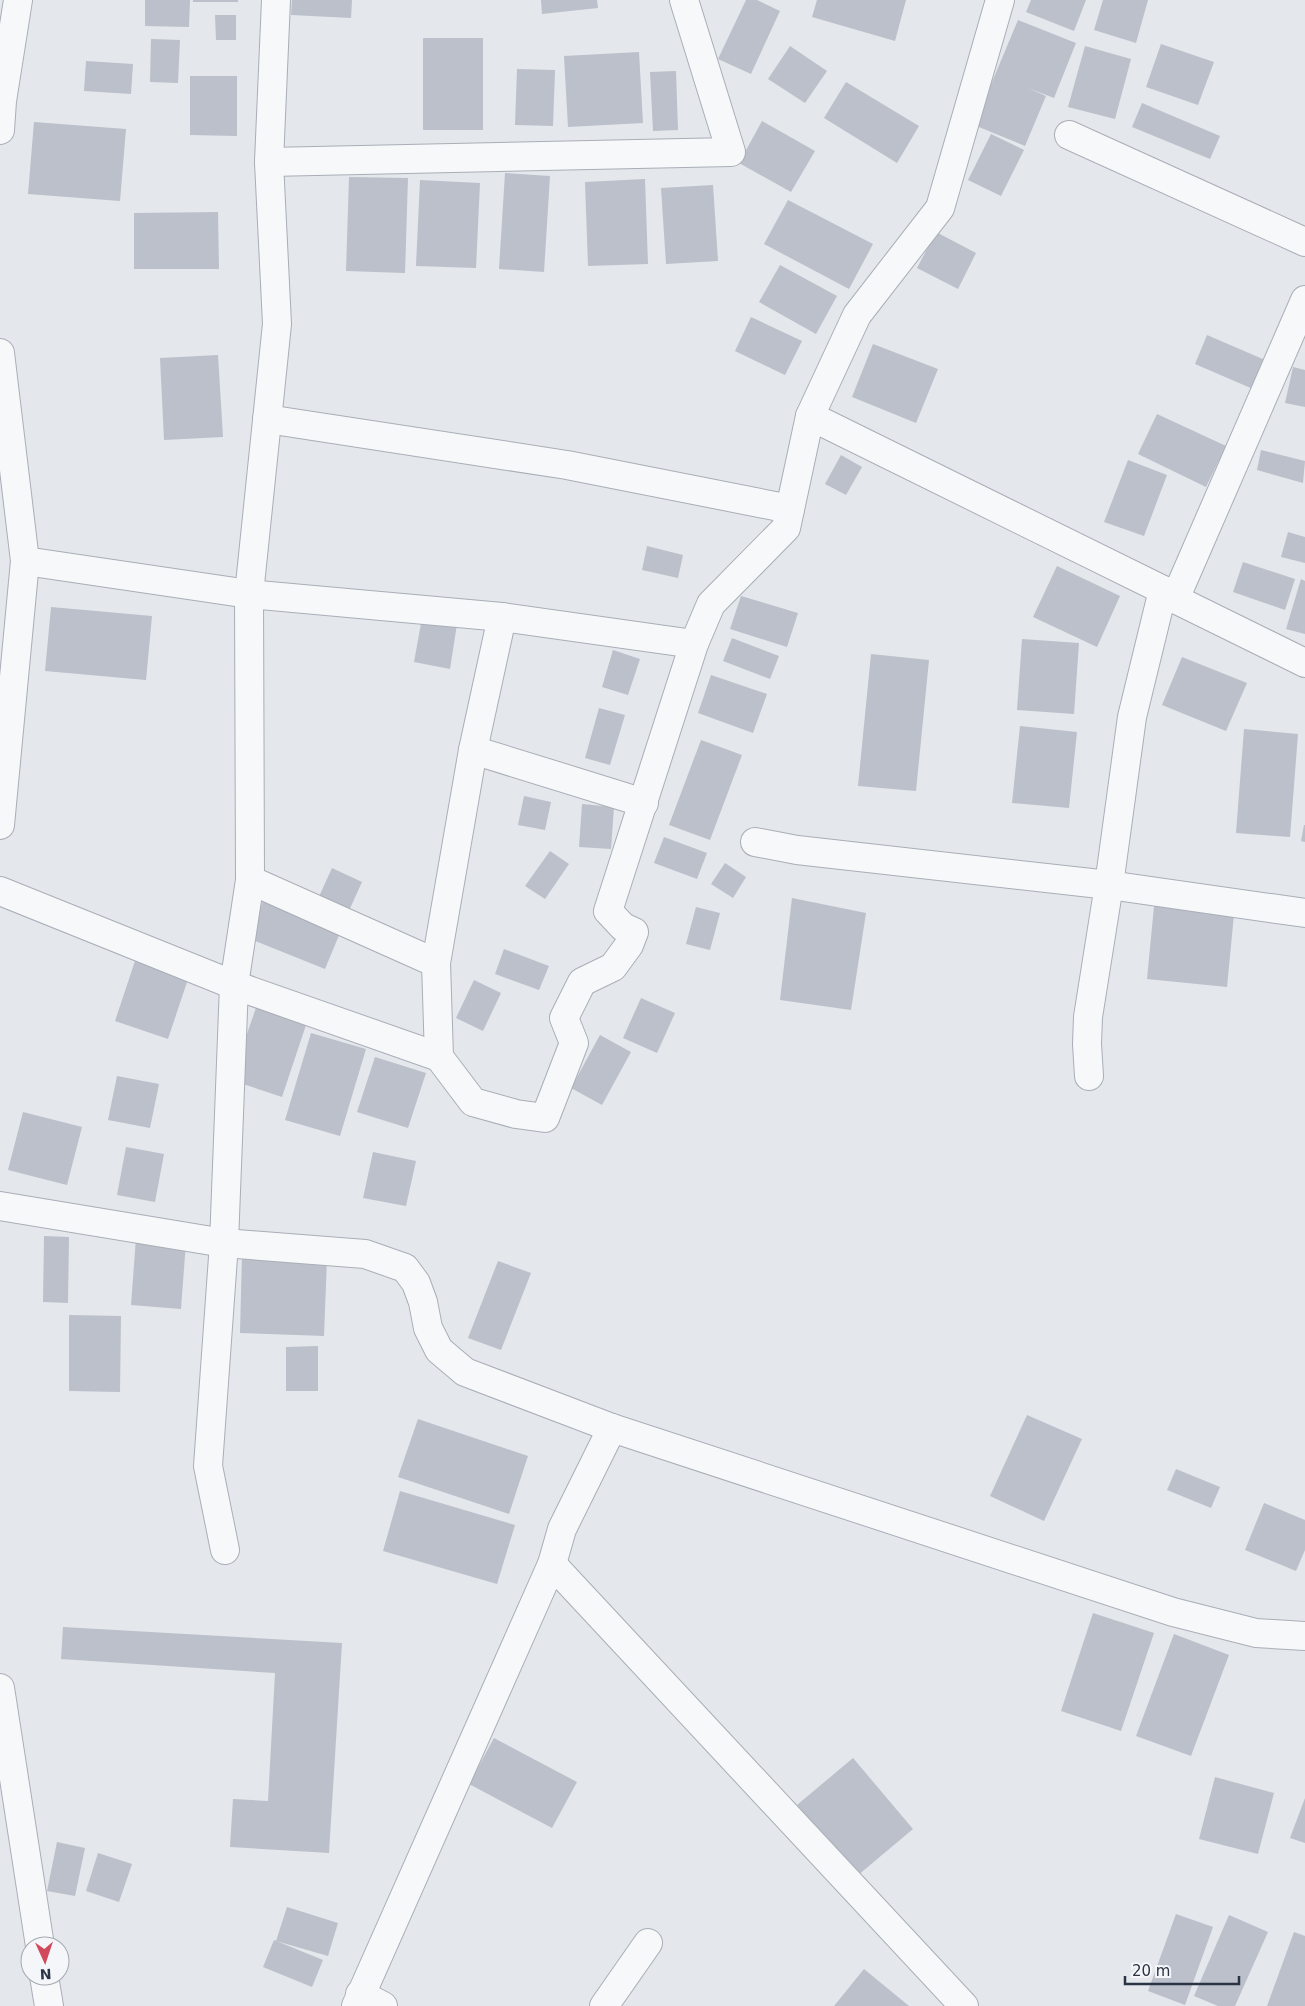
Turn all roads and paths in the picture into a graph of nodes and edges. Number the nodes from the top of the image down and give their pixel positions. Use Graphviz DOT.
graph roads {
  1 [pos="18,0"];
  2 [pos="276,0"];
  3 [pos="684,0"];
  4 [pos="1000,0"];
  5 [pos="0,130"];
  6 [pos="1069,135"];
  7 [pos="269,162"];
  8 [pos="1305,242"];
  9 [pos="1305,300"];
  10 [pos="0,353"];
  11 [pos="810,416"];
  12 [pos="267,419"];
  13 [pos="4,426"];
  14 [pos="790,509"];
  15 [pos="24,562"];
  16 [pos="249,594"];
  17 [pos="1169,595"];
  18 [pos="502,617"];
  19 [pos="694,644"];
  20 [pos="1305,663"];
  21 [pos="473,750"];
  22 [pos="644,803"];
  23 [pos="0,819"];
  24 [pos="755,842"];
  25 [pos="250,880"];
  26 [pos="1109,886"];
  27 [pos="0,891"];
  28 [pos="1305,913"];
  29 [pos="436,964"];
  30 [pos="234,985"];
  31 [pos="439,1057"];
  32 [pos="1088,1076"];
  33 [pos="0,1206"];
  34 [pos="224,1243"];
  35 [pos="612,1428"];
  36 [pos="225,1550"];
  37 [pos="552,1564"];
  38 [pos="1305,1636"];
  39 [pos="0,1688"];
  40 [pos="38,1936"];
  41 [pos="648,1944"];
  42 [pos="46,1986"];
  43 [pos="366,2002"];
  44 [pos="49,2006"];
  45 [pos="604,2006"];
  46 [pos="964,2006"];
  1 -- 5 [label="street"];
  2 -- 7 [label="street"];
  3 -- 7 [label="street"];
  4 -- 11 [label="street"];
  6 -- 8 [label="street"];
  7 -- 12 [label="street"];
  9 -- 17 [label="street"];
  10 -- 13 [label="street"];
  11 -- 14 [label="street"];
  11 -- 17 [label="street"];
  12 -- 14 [label="street"];
  12 -- 16 [label="street"];
  13 -- 15 [label="street"];
  14 -- 19 [label="street"];
  15 -- 16 [label="street"];
  15 -- 23 [label="street"];
  16 -- 18 [label="street"];
  16 -- 25 [label="street"];
  17 -- 20 [label="street"];
  17 -- 26 [label="street"];
  18 -- 19 [label="street"];
  18 -- 21 [label="street"];
  19 -- 22 [label="street"];
  21 -- 22 [label="street"];
  21 -- 29 [label="street"];
  22 -- 31 [label="street"];
  24 -- 26 [label="street"];
  25 -- 29 [label="street"];
  25 -- 30 [label="street"];
  26 -- 28 [label="street"];
  26 -- 32 [label="street"];
  27 -- 30 [label="street"];
  29 -- 31 [label="street"];
  30 -- 31 [label="street"];
  30 -- 34 [label="street"];
  33 -- 34 [label="street"];
  34 -- 35 [label="street"];
  34 -- 36 [label="street"];
  35 -- 37 [label="street"];
  35 -- 38 [label="street"];
  37 -- 43 [label="street"];
  37 -- 46 [label="street"];
  39 -- 40 [label="street"];
  41 -- 45 [label="street"];
  42 -- 44 [label="street"];
}
